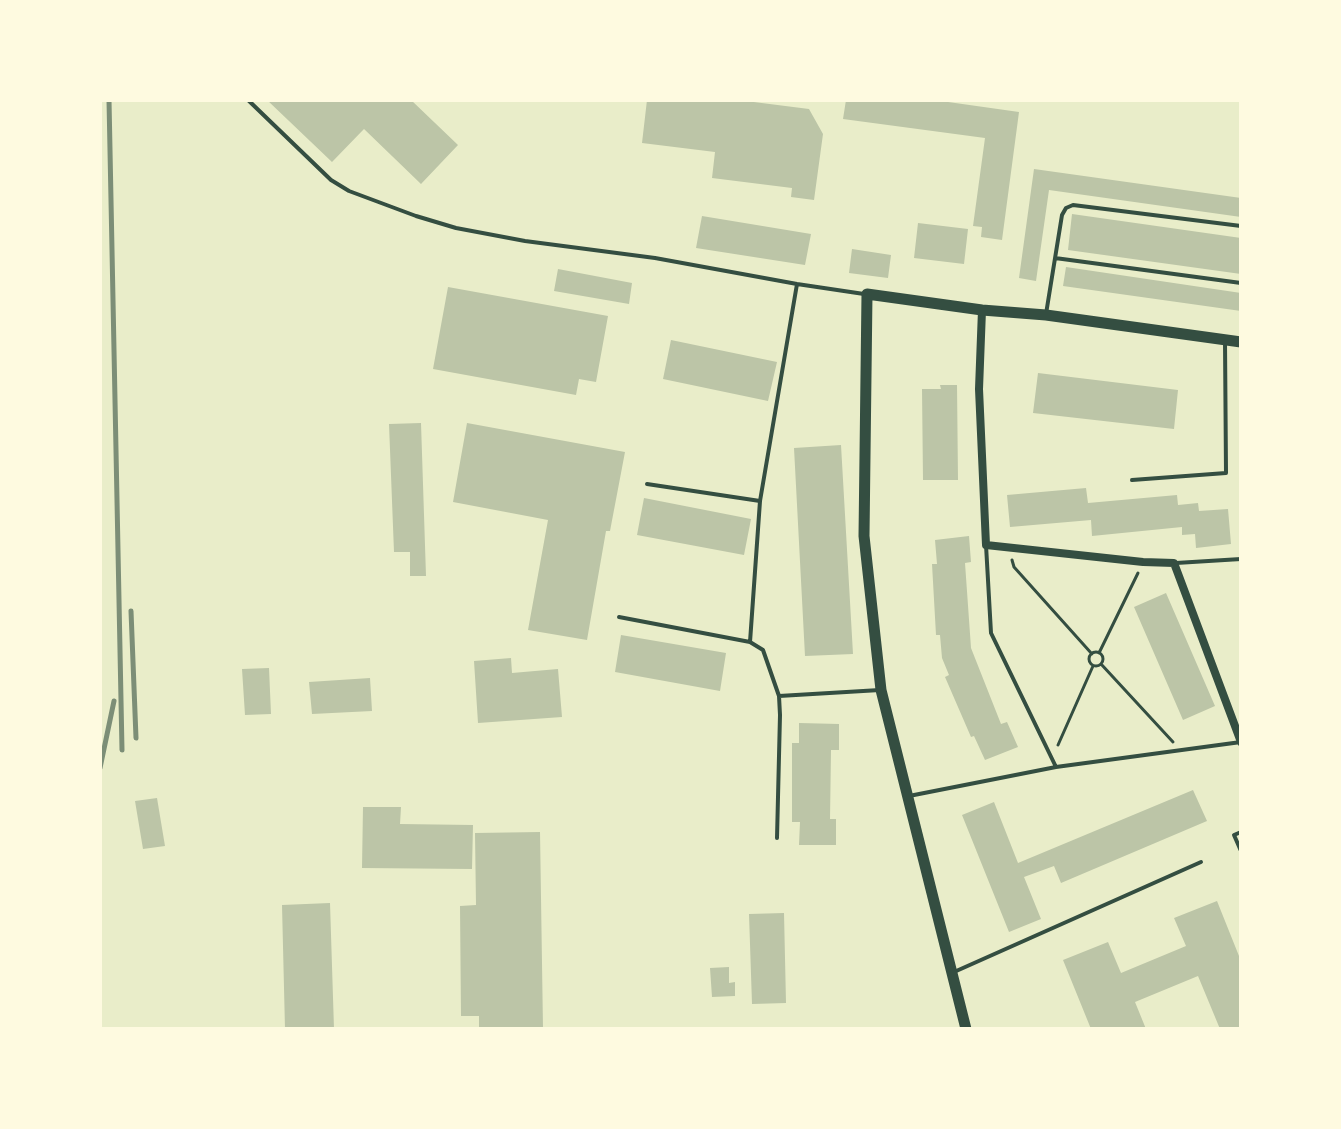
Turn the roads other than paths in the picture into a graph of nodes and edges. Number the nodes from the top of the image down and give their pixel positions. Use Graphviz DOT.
graph roads {
  1 [pos="248,100"];
  2 [pos="1241,226"];
  3 [pos="1055,258"];
  4 [pos="1241,283"];
  5 [pos="797,284"];
  6 [pos="867,294"];
  7 [pos="982,310"];
  8 [pos="1046,315"];
  9 [pos="1225,340"];
  10 [pos="1241,342"];
  11 [pos="1132,480"];
  12 [pos="647,484"];
  13 [pos="760,501"];
  14 [pos="986,545"];
  15 [pos="1241,559"];
  16 [pos="1174,563"];
  17 [pos="619,617"];
  18 [pos="750,642"];
  19 [pos="881,690"];
  20 [pos="779,696"];
  21 [pos="1241,742"];
  22 [pos="1056,767"];
  23 [pos="909,796"];
  24 [pos="1241,832"];
  25 [pos="777,838"];
  26 [pos="1241,851"];
  27 [pos="1201,862"];
  28 [pos="952,973"];
  29 [pos="966,1029"];
  1 -- 5 [label="lane"];
  2 -- 3 [label="lane"];
  3 -- 4 [label="lane"];
  3 -- 8 [label="lane"];
  5 -- 6 [label="lane"];
  5 -- 13 [label="lane"];
  6 -- 7 [label="street"];
  6 -- 19 [label="street"];
  7 -- 8 [label="street"];
  7 -- 14 [label="street"];
  8 -- 9 [label="street"];
  9 -- 10 [label="street"];
  9 -- 11 [label="lane"];
  12 -- 13 [label="lane"];
  13 -- 18 [label="lane"];
  14 -- 16 [label="street"];
  14 -- 22 [label="lane"];
  15 -- 16 [label="lane"];
  16 -- 21 [label="street"];
  17 -- 18 [label="lane"];
  18 -- 20 [label="lane"];
  19 -- 20 [label="lane"];
  19 -- 23 [label="street"];
  20 -- 25 [label="lane"];
  21 -- 22 [label="lane"];
  22 -- 23 [label="lane"];
  23 -- 28 [label="street"];
  24 -- 26 [label="lane"];
  27 -- 28 [label="lane"];
  28 -- 29 [label="street"];
}
